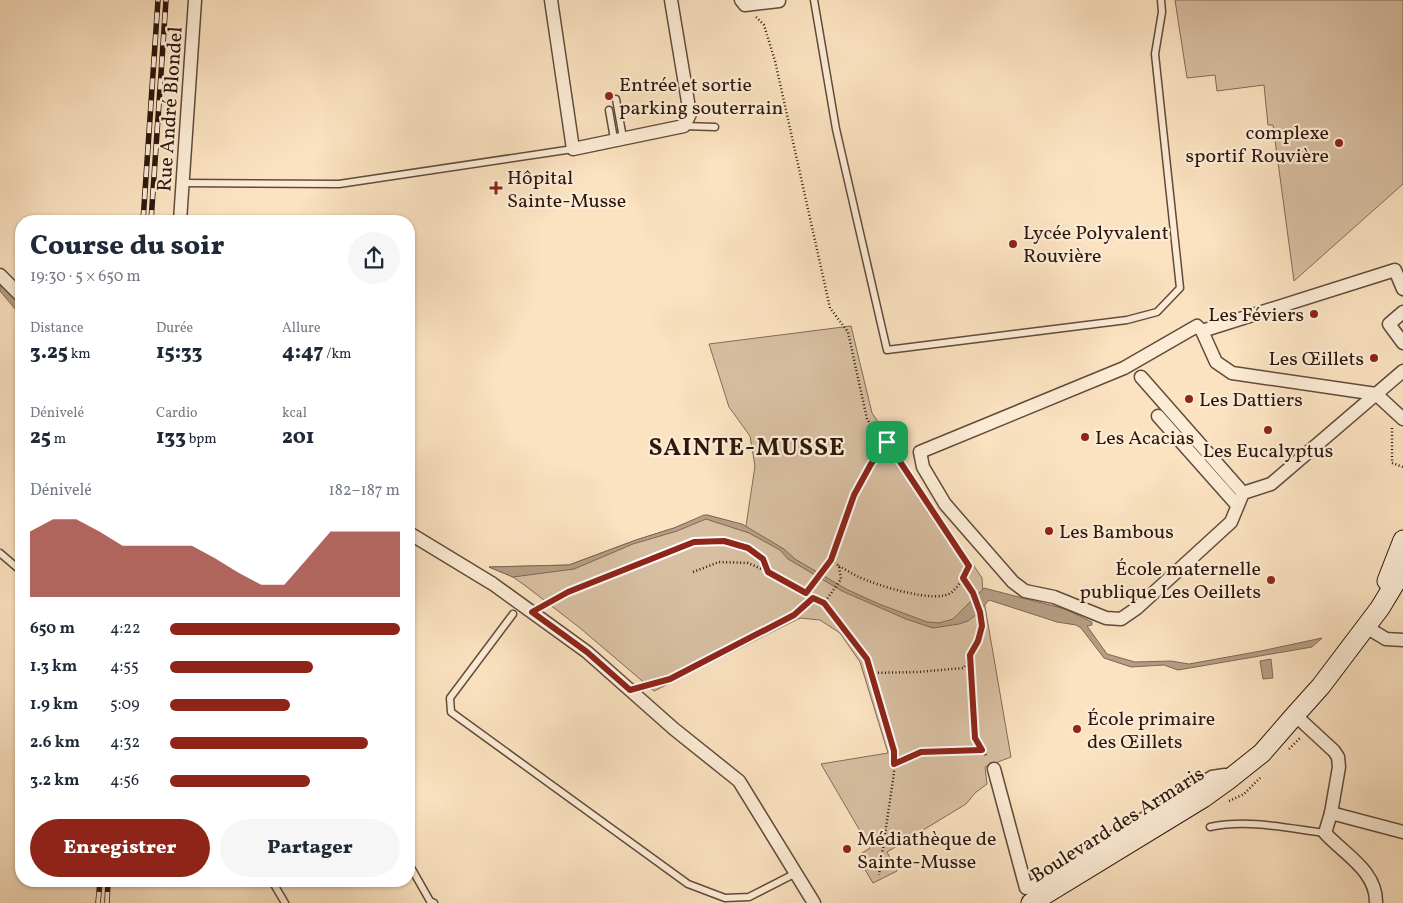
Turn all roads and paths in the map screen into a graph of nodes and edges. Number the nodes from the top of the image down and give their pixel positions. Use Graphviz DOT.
graph roads {
  1 [pos="195,0"];
  2 [pos="551,0"];
  3 [pos="671,0"];
  4 [pos="814,0"];
  5 [pos="1161,0"];
  6 [pos="781,1"];
  7 [pos="743,3"];
  8 [pos="616,99"];
  9 [pos="609,110"];
  10 [pos="684,126"];
  11 [pos="715,127"];
  12 [pos="618,139"];
  13 [pos="573,149"];
  14 [pos="182,183"];
  15 [pos="180,215"];
  16 [pos="0,275"];
  17 [pos="1403,289"];
  18 [pos="15,290"];
  19 [pos="1403,312"];
  20 [pos="1202,331"];
  21 [pos="1403,343"];
  22 [pos="1402,373"];
  23 [pos="1141,377"];
  24 [pos="1376,394"];
  25 [pos="1158,416"];
  26 [pos="1400,416"];
  27 [pos="887,442"];
  28 [pos="1403,467"];
  29 [pos="1243,493"];
  30 [pos="925,500"];
  31 [pos="1237,505"];
  32 [pos="936,516"];
  33 [pos="415,537"];
  34 [pos="1403,540"];
  35 [pos="0,553"];
  36 [pos="831,560"];
  37 [pos="15,566"];
  38 [pos="839,566"];
  39 [pos="1403,570"];
  40 [pos="693,572"];
  41 [pos="768,572"];
  42 [pos="963,578"];
  43 [pos="806,593"];
  44 [pos="813,598"];
  45 [pos="824,603"];
  46 [pos="532,612"];
  47 [pos="512,614"];
  48 [pos="1366,627"];
  49 [pos="1403,640"];
  50 [pos="970,655"];
  51 [pos="871,673"];
  52 [pos="630,690"];
  53 [pos="1296,715"];
  54 [pos="982,750"];
  55 [pos="894,764"];
  56 [pos="994,769"];
  57 [pos="1228,780"];
  58 [pos="1331,813"];
  59 [pos="1210,827"];
  60 [pos="1403,832"];
  61 [pos="1325,833"];
  62 [pos="796,873"];
  63 [pos="415,875"];
  64 [pos="879,875"];
  65 [pos="276,887"];
  66 [pos="285,903"];
  67 [pos="434,903"];
  68 [pos="814,903"];
  69 [pos="1031,903"];
  70 [pos="1376,903"];
  1 -- 14 [label="street, Rue André Blondel"];
  2 -- 13 [label="street"];
  3 -- 10 [label="street"];
  4 -- 5 [label="lane"];
  6 -- 7 [label="street"];
  7 -- 27 [label="path"];
  8 -- 12 [label="lane"];
  9 -- 12 [label="lane"];
  10 -- 11 [label="lane"];
  10 -- 12 [label="street"];
  12 -- 13 [label="street"];
  13 -- 14 [label="lane"];
  14 -- 15 [label="street, Rue André Blondel"];
  16 -- 18 [label="street"];
  17 -- 20 [label="street"];
  19 -- 21 [label="street"];
  20 -- 24 [label="street"];
  20 -- 31 [label="street"];
  22 -- 24 [label="street"];
  23 -- 29 [label="street"];
  24 -- 26 [label="street"];
  24 -- 29 [label="street"];
  25 -- 31 [label="street"];
  26 -- 28 [label="path"];
  27 -- 30 [label="path"];
  27 -- 36 [label="path"];
  29 -- 31 [label="street"];
  32 -- 42 [label="path"];
  33 -- 46 [label="street"];
  34 -- 48 [label="main road, Boulevard des Armaris"];
  35 -- 37 [label="lane"];
  36 -- 38 [label="path"];
  36 -- 43 [label="path"];
  38 -- 42 [label="path"];
  38 -- 45 [label="path"];
  39 -- 48 [label="main road, Boulevard des Armaris"];
  40 -- 41 [label="path"];
  41 -- 43 [label="path"];
  41 -- 46 [label="path"];
  42 -- 50 [label="path"];
  43 -- 44 [label="path"];
  44 -- 45 [label="path"];
  44 -- 52 [label="path"];
  45 -- 51 [label="path"];
  46 -- 52 [label="street"];
  47 -- 62 [label="lane"];
  48 -- 49 [label="street"];
  48 -- 53 [label="main road, Boulevard des Armaris"];
  50 -- 51 [label="path"];
  50 -- 54 [label="path"];
  51 -- 55 [label="path"];
  52 -- 62 [label="street"];
  53 -- 57 [label="main road, Boulevard des Armaris"];
  53 -- 58 [label="street"];
  54 -- 55 [label="path"];
  54 -- 56 [label="path"];
  55 -- 64 [label="path"];
  56 -- 57 [label="street"];
  57 -- 69 [label="main road, Boulevard des Armaris"];
  58 -- 60 [label="street"];
  58 -- 61 [label="street"];
  59 -- 61 [label="lane"];
  61 -- 70 [label="street"];
  62 -- 68 [label="street"];
  63 -- 67 [label="lane"];
  65 -- 66 [label="lane"];
}
